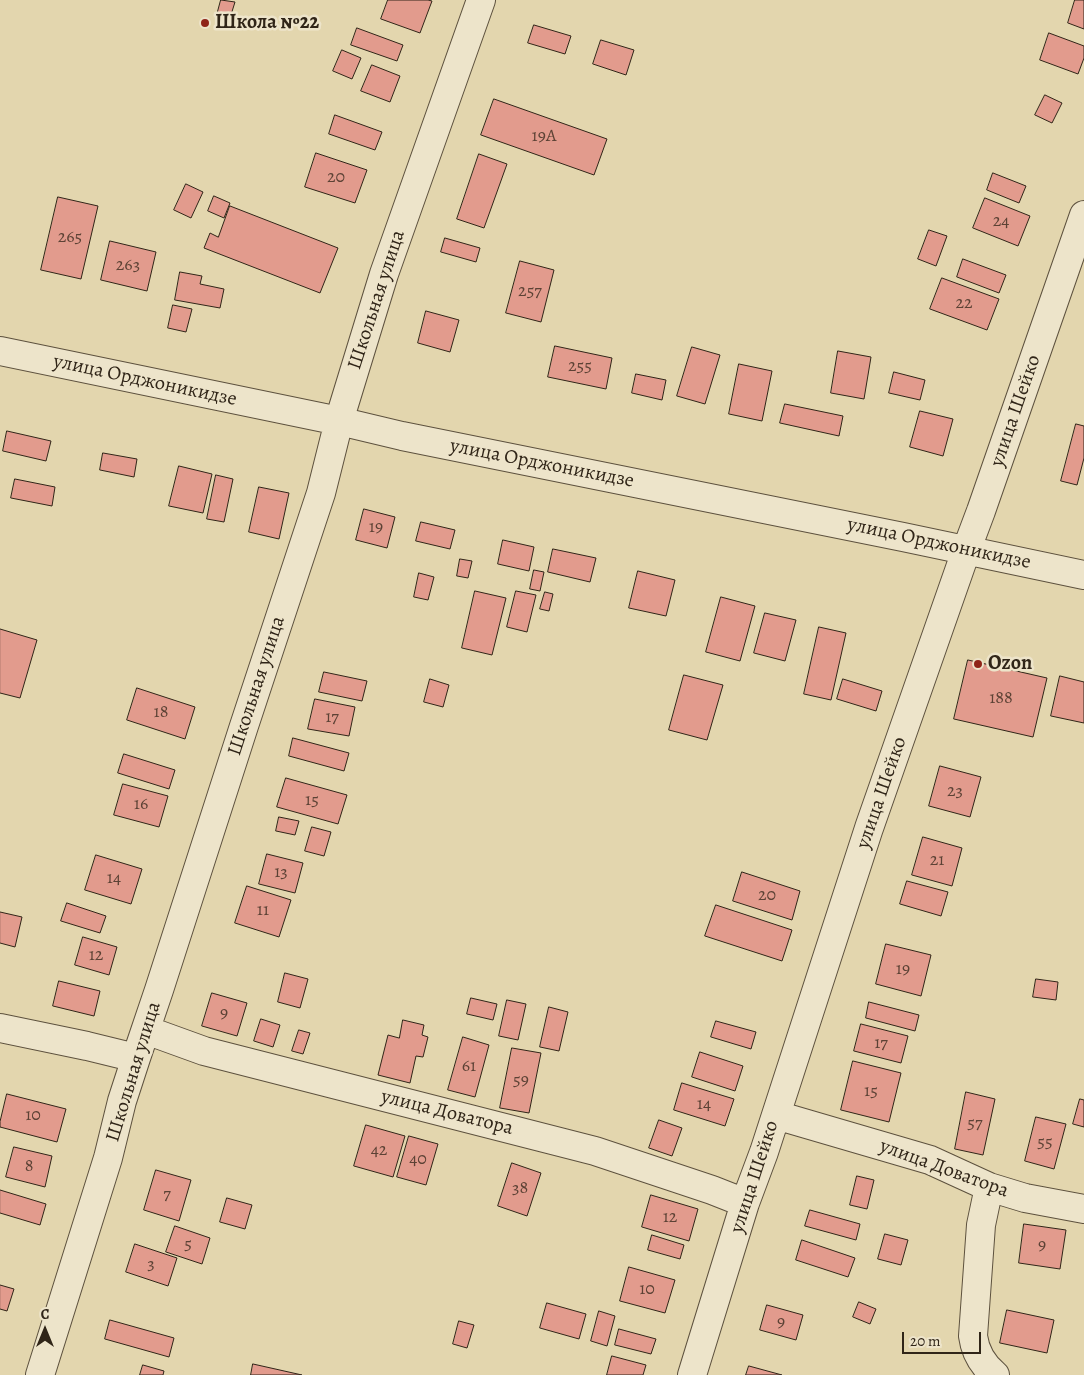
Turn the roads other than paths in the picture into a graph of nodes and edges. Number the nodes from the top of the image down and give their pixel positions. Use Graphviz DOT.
graph roads {
  1 [pos="481,0"];
  2 [pos="1084,214"];
  3 [pos="0,351"];
  4 [pos="339,421"];
  5 [pos="966,551"];
  6 [pos="1084,575"];
  7 [pos="0,1028"];
  8 [pos="146,1030"];
  9 [pos="136,1058"];
  10 [pos="776,1115"];
  11 [pos="989,1188"];
  12 [pos="745,1203"];
  13 [pos="1084,1209"];
  14 [pos="40,1375"];
  15 [pos="692,1375"];
  16 [pos="995,1375"];
  1 -- 4 [label="street, Школьная улица"];
  2 -- 5 [label="street, улица Шейко"];
  3 -- 4 [label="street, улица Орджоникидзе"];
  4 -- 5 [label="street, улица Орджоникидзе"];
  4 -- 8 [label="street, Школьная улица"];
  5 -- 6 [label="street, улица Орджоникидзе"];
  5 -- 10 [label="street, улица Шейко"];
  7 -- 9 [label="street"];
  8 -- 9 [label="street, Школьная улица"];
  8 -- 12 [label="street, улица Доватора"];
  9 -- 14 [label="street, Школьная улица"];
  10 -- 11 [label="street, улица Доватора"];
  10 -- 12 [label="street, улица Шейко"];
  11 -- 13 [label="street, улица Доватора"];
  11 -- 16 [label="street"];
  12 -- 15 [label="street, улица Шейко"];
}
